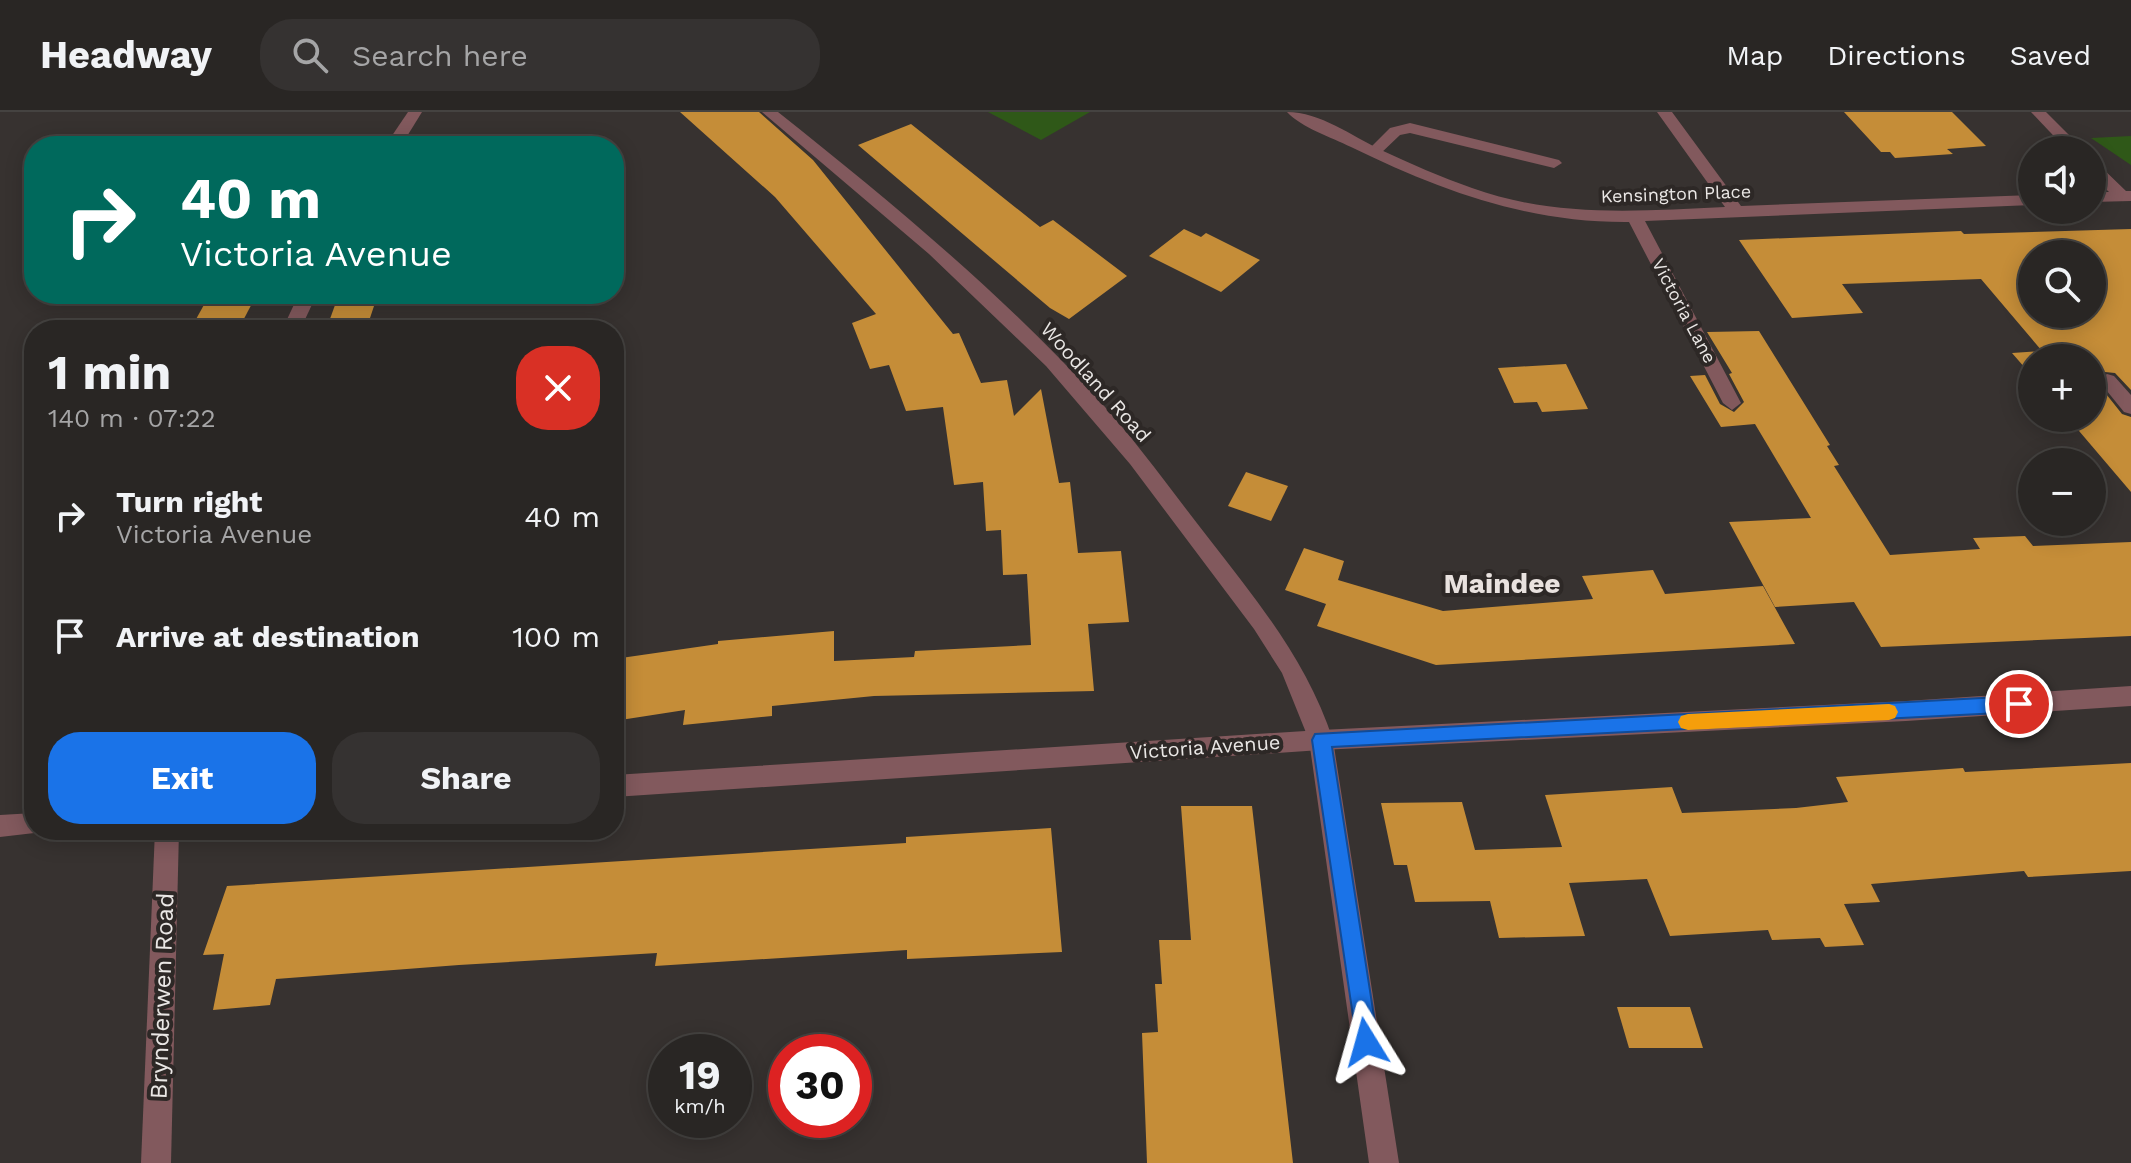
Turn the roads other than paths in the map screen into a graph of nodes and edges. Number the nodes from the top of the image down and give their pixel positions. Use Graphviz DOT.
graph roads {
  1 [pos="415,112"];
  2 [pos="769,112"];
  3 [pos="1294,112"];
  4 [pos="1664,112"];
  5 [pos="2038,112"];
  6 [pos="399,136"];
  7 [pos="2062,136"];
  8 [pos="1374,152"];
  9 [pos="1554,163"];
  10 [pos="2106,179"];
  11 [pos="2126,196"];
  12 [pos="2106,197"];
  13 [pos="2018,201"];
  14 [pos="1736,211"];
  15 [pos="1636,219"];
  16 [pos="2107,380"];
  17 [pos="1732,403"];
  18 [pos="2131,407"];
  19 [pos="2131,696"];
  20 [pos="1321,740"];
  21 [pos="624,785"];
  22 [pos="24,825"];
  23 [pos="0,826"];
  24 [pos="167,840"];
  25 [pos="156,1163"];
  26 [pos="1384,1163"];
  1 -- 6 [label="street"];
  2 -- 20 [label="street, Woodland Road"];
  3 -- 8 [label="street, Kensington Place"];
  4 -- 14 [label="street"];
  5 -- 7 [label="street"];
  8 -- 9 [label="street"];
  8 -- 15 [label="street, Kensington Place"];
  10 -- 11 [label="street"];
  11 -- 12 [label="street"];
  13 -- 14 [label="street, Kensington Place"];
  14 -- 15 [label="street, Kensington Place"];
  15 -- 17 [label="street, Victoria Lane"];
  16 -- 18 [label="street"];
  19 -- 20 [label="street, Victoria Avenue"];
  20 -- 21 [label="street, Victoria Avenue"];
  20 -- 26 [label="street, Woodland Road"];
  22 -- 23 [label="street"];
  24 -- 25 [label="street, Brynderwen Road"];
}
